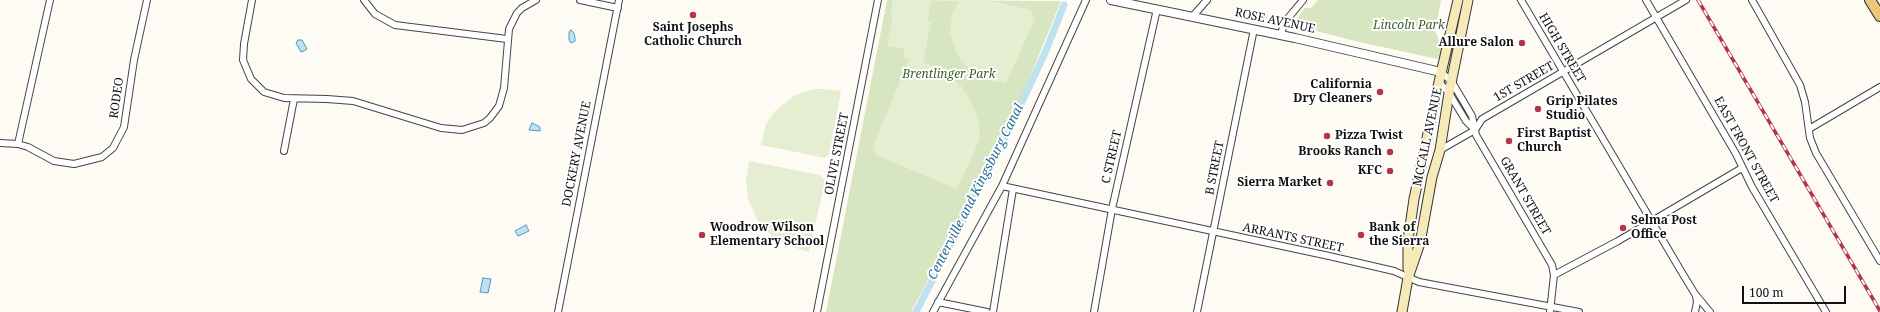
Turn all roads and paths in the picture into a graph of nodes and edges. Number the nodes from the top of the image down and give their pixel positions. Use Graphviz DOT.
graph roads {
  1 [pos="50,0"];
  2 [pos="147,0"];
  3 [pos="252,0"];
  4 [pos="364,0"];
  5 [pos="536,0"];
  6 [pos="580,0"];
  7 [pos="620,0"];
  8 [pos="878,0"];
  9 [pos="1086,0"];
  10 [pos="1112,0"];
  11 [pos="1207,0"];
  12 [pos="1303,0"];
  13 [pos="1458,0"];
  14 [pos="1468,0"];
  15 [pos="1521,0"];
  16 [pos="1646,0"];
  17 [pos="1686,0"];
  18 [pos="1752,0"];
  19 [pos="1870,0"];
  20 [pos="618,8"];
  21 [pos="1157,9"];
  22 [pos="1193,16"];
  23 [pos="1880,16"];
  24 [pos="1656,17"];
  25 [pos="1254,29"];
  26 [pos="1281,35"];
  27 [pos="507,39"];
  28 [pos="1437,72"];
  29 [pos="1564,72"];
  30 [pos="1439,82"];
  31 [pos="1452,82"];
  32 [pos="1880,87"];
  33 [pos="1449,93"];
  34 [pos="294,99"];
  35 [pos="1809,129"];
  36 [pos="1475,130"];
  37 [pos="0,143"];
  38 [pos="18,144"];
  39 [pos="1440,150"];
  40 [pos="284,151"];
  41 [pos="1742,168"];
  42 [pos="1002,186"];
  43 [pos="1013,189"];
  44 [pos="1112,209"];
  45 [pos="1651,221"];
  46 [pos="1213,232"];
  47 [pos="1880,261"];
  48 [pos="1554,275"];
  49 [pos="1408,278"];
  50 [pos="1695,294"];
  51 [pos="938,302"];
  52 [pos="1550,310"];
  53 [pos="558,312"];
  54 [pos="817,312"];
  55 [pos="933,312"];
  56 [pos="987,312"];
  57 [pos="993,312"];
  58 [pos="1094,312"];
  59 [pos="1197,312"];
  60 [pos="1402,312"];
  61 [pos="1579,312"];
  62 [pos="1696,312"];
  63 [pos="1710,312"];
  64 [pos="1826,312"];
  1 -- 38 [label="street"];
  2 -- 38 [label="street, RODEO"];
  3 -- 34 [label="street"];
  4 -- 27 [label="street"];
  5 -- 27 [label="street"];
  6 -- 20 [label="street"];
  7 -- 20 [label="street, DOCKERY AVENUE"];
  8 -- 54 [label="street, OLIVE STREET"];
  9 -- 42 [label="street"];
  10 -- 21 [label="street, ROSE AVENUE"];
  11 -- 22 [label="street"];
  12 -- 26 [label="street"];
  13 -- 28 [label="main road, MCCALL AVENUE"];
  14 -- 31 [label="main road, MCCALL AVENUE"];
  15 -- 29 [label="street, HIGH STREET"];
  16 -- 24 [label="street, EAST FRONT STREET"];
  17 -- 24 [label="street, 1ST STREET"];
  18 -- 35 [label="street"];
  19 -- 23 [label="main road"];
  20 -- 53 [label="street, DOCKERY AVENUE"];
  21 -- 22 [label="street, ROSE AVENUE"];
  21 -- 44 [label="street, C STREET"];
  22 -- 25 [label="street, ROSE AVENUE"];
  24 -- 29 [label="street, 1ST STREET"];
  24 -- 41 [label="street, EAST FRONT STREET"];
  25 -- 26 [label="street, ROSE AVENUE"];
  25 -- 46 [label="street, B STREET"];
  26 -- 28 [label="street, ROSE AVENUE"];
  27 -- 34 [label="street"];
  28 -- 30 [label="main road, MCCALL AVENUE"];
  28 -- 31 [label="street, GRANT STREET"];
  29 -- 36 [label="street, 1ST STREET"];
  29 -- 45 [label="street, HIGH STREET"];
  30 -- 33 [label="street, GRANT STREET"];
  30 -- 49 [label="main road, MCCALL AVENUE"];
  31 -- 33 [label="main road, MCCALL AVENUE"];
  31 -- 36 [label="street, GRANT STREET"];
  32 -- 35 [label="street"];
  33 -- 36 [label="street, GRANT STREET"];
  33 -- 39 [label="main road, MCCALL AVENUE"];
  34 -- 40 [label="street"];
  35 -- 47 [label="street"];
  36 -- 39 [label="street, 1ST STREET"];
  36 -- 48 [label="street, GRANT STREET"];
  37 -- 38 [label="street, RODEO"];
  39 -- 49 [label="main road, MCCALL AVENUE"];
  41 -- 45 [label="street"];
  41 -- 64 [label="street, EAST FRONT STREET"];
  42 -- 43 [label="street, ARRANTS STREET"];
  42 -- 51 [label="street"];
  43 -- 44 [label="street, ARRANTS STREET"];
  43 -- 57 [label="street"];
  44 -- 46 [label="street, ARRANTS STREET"];
  44 -- 58 [label="street, C STREET"];
  45 -- 48 [label="street"];
  45 -- 50 [label="street, HIGH STREET"];
  46 -- 49 [label="street, ARRANTS STREET"];
  46 -- 59 [label="street, B STREET"];
  48 -- 52 [label="street"];
  49 -- 52 [label="street, ARRANTS STREET"];
  49 -- 60 [label="main road, MCCALL AVENUE"];
  50 -- 62 [label="street"];
  50 -- 63 [label="street, HIGH STREET"];
  51 -- 55 [label="street"];
  51 -- 56 [label="street"];
  52 -- 61 [label="street, ARRANTS STREET"];
}
